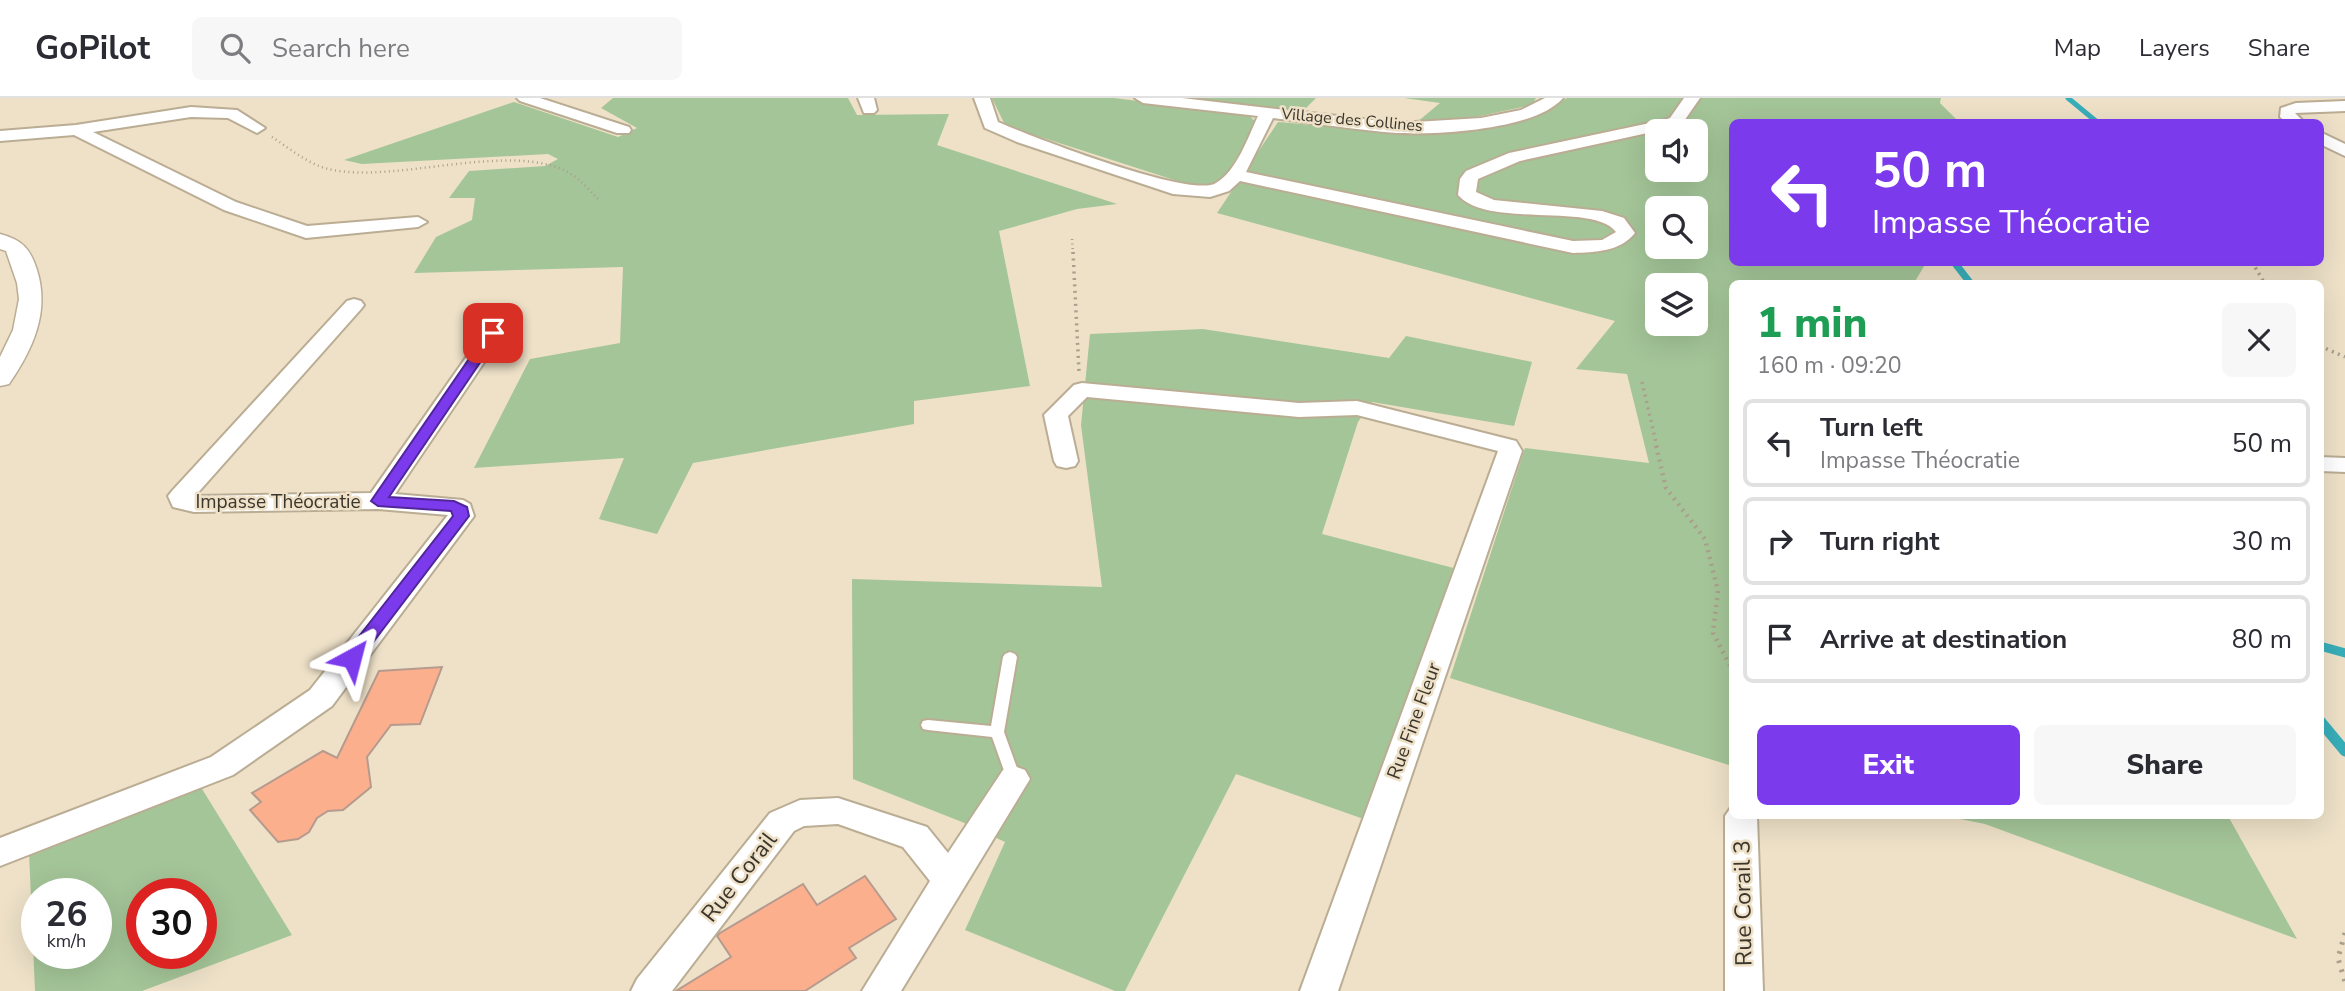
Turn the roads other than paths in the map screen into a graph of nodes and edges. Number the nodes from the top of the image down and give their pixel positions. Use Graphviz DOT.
graph roads {
  1 [pos="525,98"];
  2 [pos="982,98"];
  3 [pos="1143,98"];
  4 [pos="1555,98"];
  5 [pos="1692,98"];
  6 [pos="2345,106"];
  7 [pos="1268,113"];
  8 [pos="2294,119"];
  9 [pos="257,128"];
  10 [pos="76,130"];
  11 [pos="623,130"];
  12 [pos="0,136"];
  13 [pos="2324,140"];
  14 [pos="2345,153"];
  15 [pos="2324,156"];
  16 [pos="1236,174"];
  17 [pos="418,222"];
  18 [pos="0,241"];
  19 [pos="354,304"];
  20 [pos="493,333"];
  21 [pos="0,379"];
  22 [pos="1066,461"];
  23 [pos="2324,464"];
  24 [pos="2345,465"];
  25 [pos="378,501"];
  26 [pos="1010,657"];
  27 [pos="928,725"];
  28 [pos="997,732"];
  29 [pos="1014,779"];
  30 [pos="1741,819"];
  31 [pos="0,852"];
  32 [pos="950,880"];
  33 [pos="650,991"];
  34 [pos="881,991"];
  35 [pos="1319,991"];
  36 [pos="1744,991"];
  1 -- 11 [label="street"];
  2 -- 16 [label="street"];
  3 -- 7 [label="street, Village des Collines"];
  4 -- 7 [label="street, Village des Collines"];
  5 -- 16 [label="street"];
  6 -- 8 [label="street"];
  7 -- 16 [label="street"];
  9 -- 10 [label="street"];
  10 -- 12 [label="street"];
  10 -- 17 [label="street"];
  13 -- 14 [label="street"];
  14 -- 15 [label="street"];
  18 -- 21 [label="street"];
  19 -- 25 [label="street, Impasse Théocratie"];
  20 -- 25 [label="street"];
  22 -- 35 [label="street, Rue Fine Fleur"];
  23 -- 24 [label="street"];
  25 -- 31 [label="street, Impasse Théocratie"];
  26 -- 28 [label="lane"];
  27 -- 28 [label="lane"];
  28 -- 29 [label="lane"];
  29 -- 32 [label="street"];
  30 -- 36 [label="street, Rue Corail 3"];
  32 -- 33 [label="street, Rue Corail"];
  32 -- 34 [label="street"];
}
